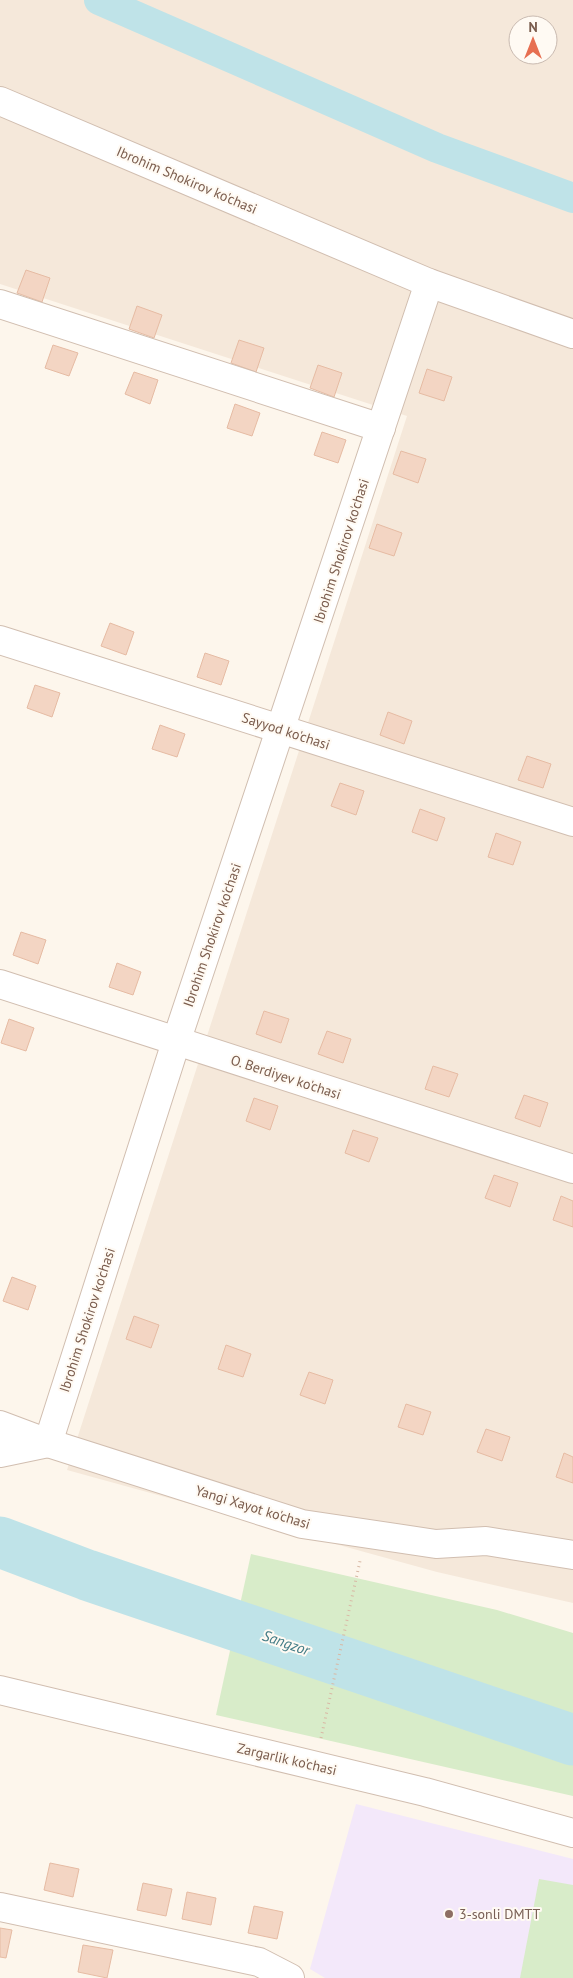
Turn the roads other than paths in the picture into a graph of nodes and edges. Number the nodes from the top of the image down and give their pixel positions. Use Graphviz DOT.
graph roads {
  1 [pos="0,101"];
  2 [pos="429,283"];
  3 [pos="0,304"];
  4 [pos="573,334"];
  5 [pos="381,428"];
  6 [pos="0,640"];
  7 [pos="281,730"];
  8 [pos="573,822"];
  9 [pos="0,984"];
  10 [pos="176,1042"];
  11 [pos="573,1169"];
  12 [pos="0,1425"];
  13 [pos="48,1443"];
  14 [pos="0,1453"];
  15 [pos="573,1555"];
  16 [pos="0,1690"];
  17 [pos="573,1833"];
  18 [pos="0,1908"];
  19 [pos="290,1978"];
  1 -- 2 [label="street, Ibrohim Shokirov ko'chasi"];
  2 -- 4 [label="street, Ibrohim Shokirov ko'chasi"];
  2 -- 5 [label="street, Ibrohim Shokirov ko'chasi"];
  3 -- 5 [label="street"];
  5 -- 7 [label="street, Ibrohim Shokirov ko'chasi"];
  6 -- 7 [label="street, Sayyod ko'chasi"];
  7 -- 8 [label="street, Sayyod ko'chasi"];
  7 -- 10 [label="street, Ibrohim Shokirov ko'chasi"];
  9 -- 10 [label="street, O. Berdiyev ko'chasi"];
  10 -- 11 [label="street, O. Berdiyev ko'chasi"];
  10 -- 13 [label="street, Ibrohim Shokirov ko'chasi"];
  12 -- 13 [label="street, Yangi Xayot ko'chasi"];
  13 -- 14 [label="street"];
  13 -- 15 [label="street, Yangi Xayot ko'chasi"];
  16 -- 17 [label="street, Zargarlik ko'chasi"];
  18 -- 19 [label="street"];
}
